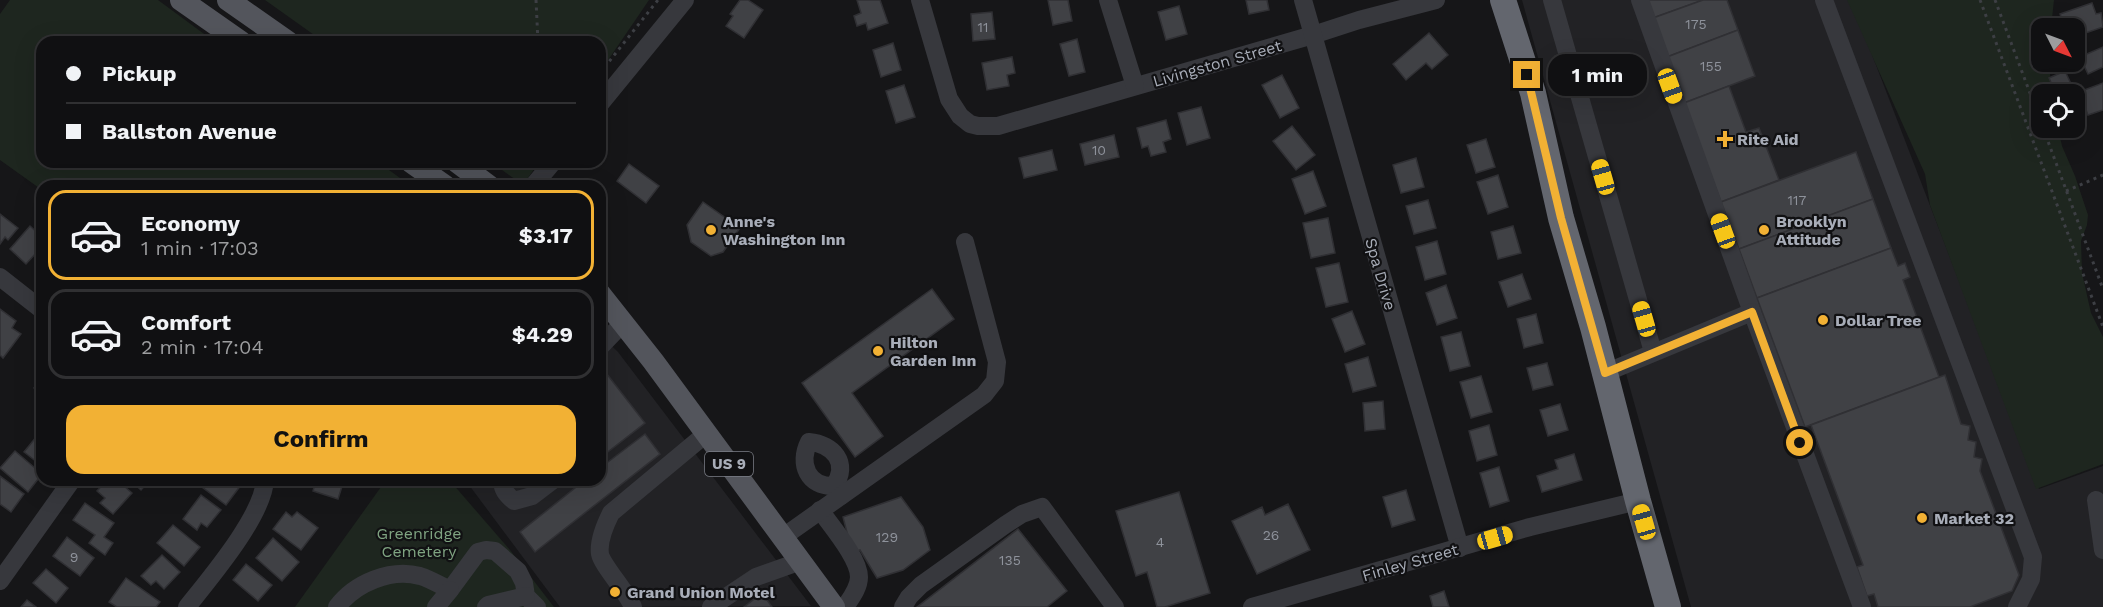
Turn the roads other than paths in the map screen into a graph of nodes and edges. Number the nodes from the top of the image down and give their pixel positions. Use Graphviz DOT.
graph roads {
  1 [pos="228,0"];
  2 [pos="685,0"];
  3 [pos="920,0"];
  4 [pos="1108,0"];
  5 [pos="1303,0"];
  6 [pos="1436,0"];
  7 [pos="1503,0"];
  8 [pos="1552,0"];
  9 [pos="1640,0"];
  10 [pos="1824,0"];
  11 [pos="195,4"];
  12 [pos="1313,35"];
  13 [pos="234,36"];
  14 [pos="279,36"];
  15 [pos="1135,86"];
  16 [pos="606,97"];
  17 [pos="420,168"];
  18 [pos="465,168"];
  19 [pos="547,168"];
  20 [pos="436,180"];
  21 [pos="481,180"];
  22 [pos="538,180"];
  23 [pos="965,242"];
  24 [pos="0,277"];
  25 [pos="606,302"];
  26 [pos="36,305"];
  27 [pos="1752,312"];
  28 [pos="606,313"];
  29 [pos="622,324"];
  30 [pos="606,341"];
  31 [pos="1653,352"];
  32 [pos="1605,373"];
  33 [pos="707,434"];
  34 [pos="68,486"];
  35 [pos="264,486"];
  36 [pos="503,486"];
  37 [pos="545,486"];
  38 [pos="2096,500"];
  39 [pos="1638,501"];
  40 [pos="820,510"];
  41 [pos="783,537"];
  42 [pos="1460,548"];
  43 [pos="2103,550"];
  44 [pos="801,561"];
  45 [pos="0,581"];
  46 [pos="450,590"];
  47 [pos="532,602"];
  48 [pos="1113,606"];
  49 [pos="187,607"];
  50 [pos="337,607"];
  51 [pos="436,607"];
  52 [pos="486,607"];
  53 [pos="633,607"];
  54 [pos="711,607"];
  55 [pos="834,607"];
  56 [pos="845,607"];
  57 [pos="903,607"];
  58 [pos="1252,607"];
  59 [pos="1668,607"];
  60 [pos="1862,607"];
  61 [pos="2017,607"];
  1 -- 14 [label="main road"];
  2 -- 16 [label="street"];
  3 -- 15 [label="street, Livingston Street"];
  4 -- 15 [label="street"];
  5 -- 12 [label="street, Spa Drive"];
  6 -- 12 [label="street, Livingston Street"];
  7 -- 32 [label="highway"];
  8 -- 31 [label="street"];
  9 -- 27 [label="street"];
  10 -- 61 [label="street"];
  11 -- 13 [label="main road"];
  12 -- 15 [label="street, Livingston Street"];
  12 -- 42 [label="street, Spa Drive"];
  17 -- 20 [label="main road"];
  18 -- 21 [label="main road"];
  19 -- 22 [label="street"];
  23 -- 40 [label="street"];
  24 -- 26 [label="street"];
  25 -- 29 [label="main road, US 9"];
  27 -- 31 [label="street"];
  27 -- 60 [label="street"];
  28 -- 29 [label="main road, US 9"];
  29 -- 30 [label="street"];
  29 -- 33 [label="main road, US 9"];
  31 -- 32 [label="street"];
  32 -- 39 [label="highway"];
  33 -- 41 [label="main road, US 9"];
  33 -- 53 [label="street"];
  34 -- 45 [label="street"];
  35 -- 49 [label="street"];
  36 -- 37 [label="street"];
  38 -- 43 [label="street"];
  39 -- 42 [label="street, Finley Street"];
  39 -- 59 [label="highway"];
  40 -- 41 [label="street"];
  40 -- 56 [label="street"];
  41 -- 44 [label="main road, US 9"];
  42 -- 58 [label="street, Finley Street"];
  44 -- 54 [label="street"];
  44 -- 55 [label="main road, US 9"];
  46 -- 47 [label="street"];
  46 -- 50 [label="street"];
  46 -- 51 [label="street"];
  47 -- 52 [label="street"];
  48 -- 57 [label="street"];
}
